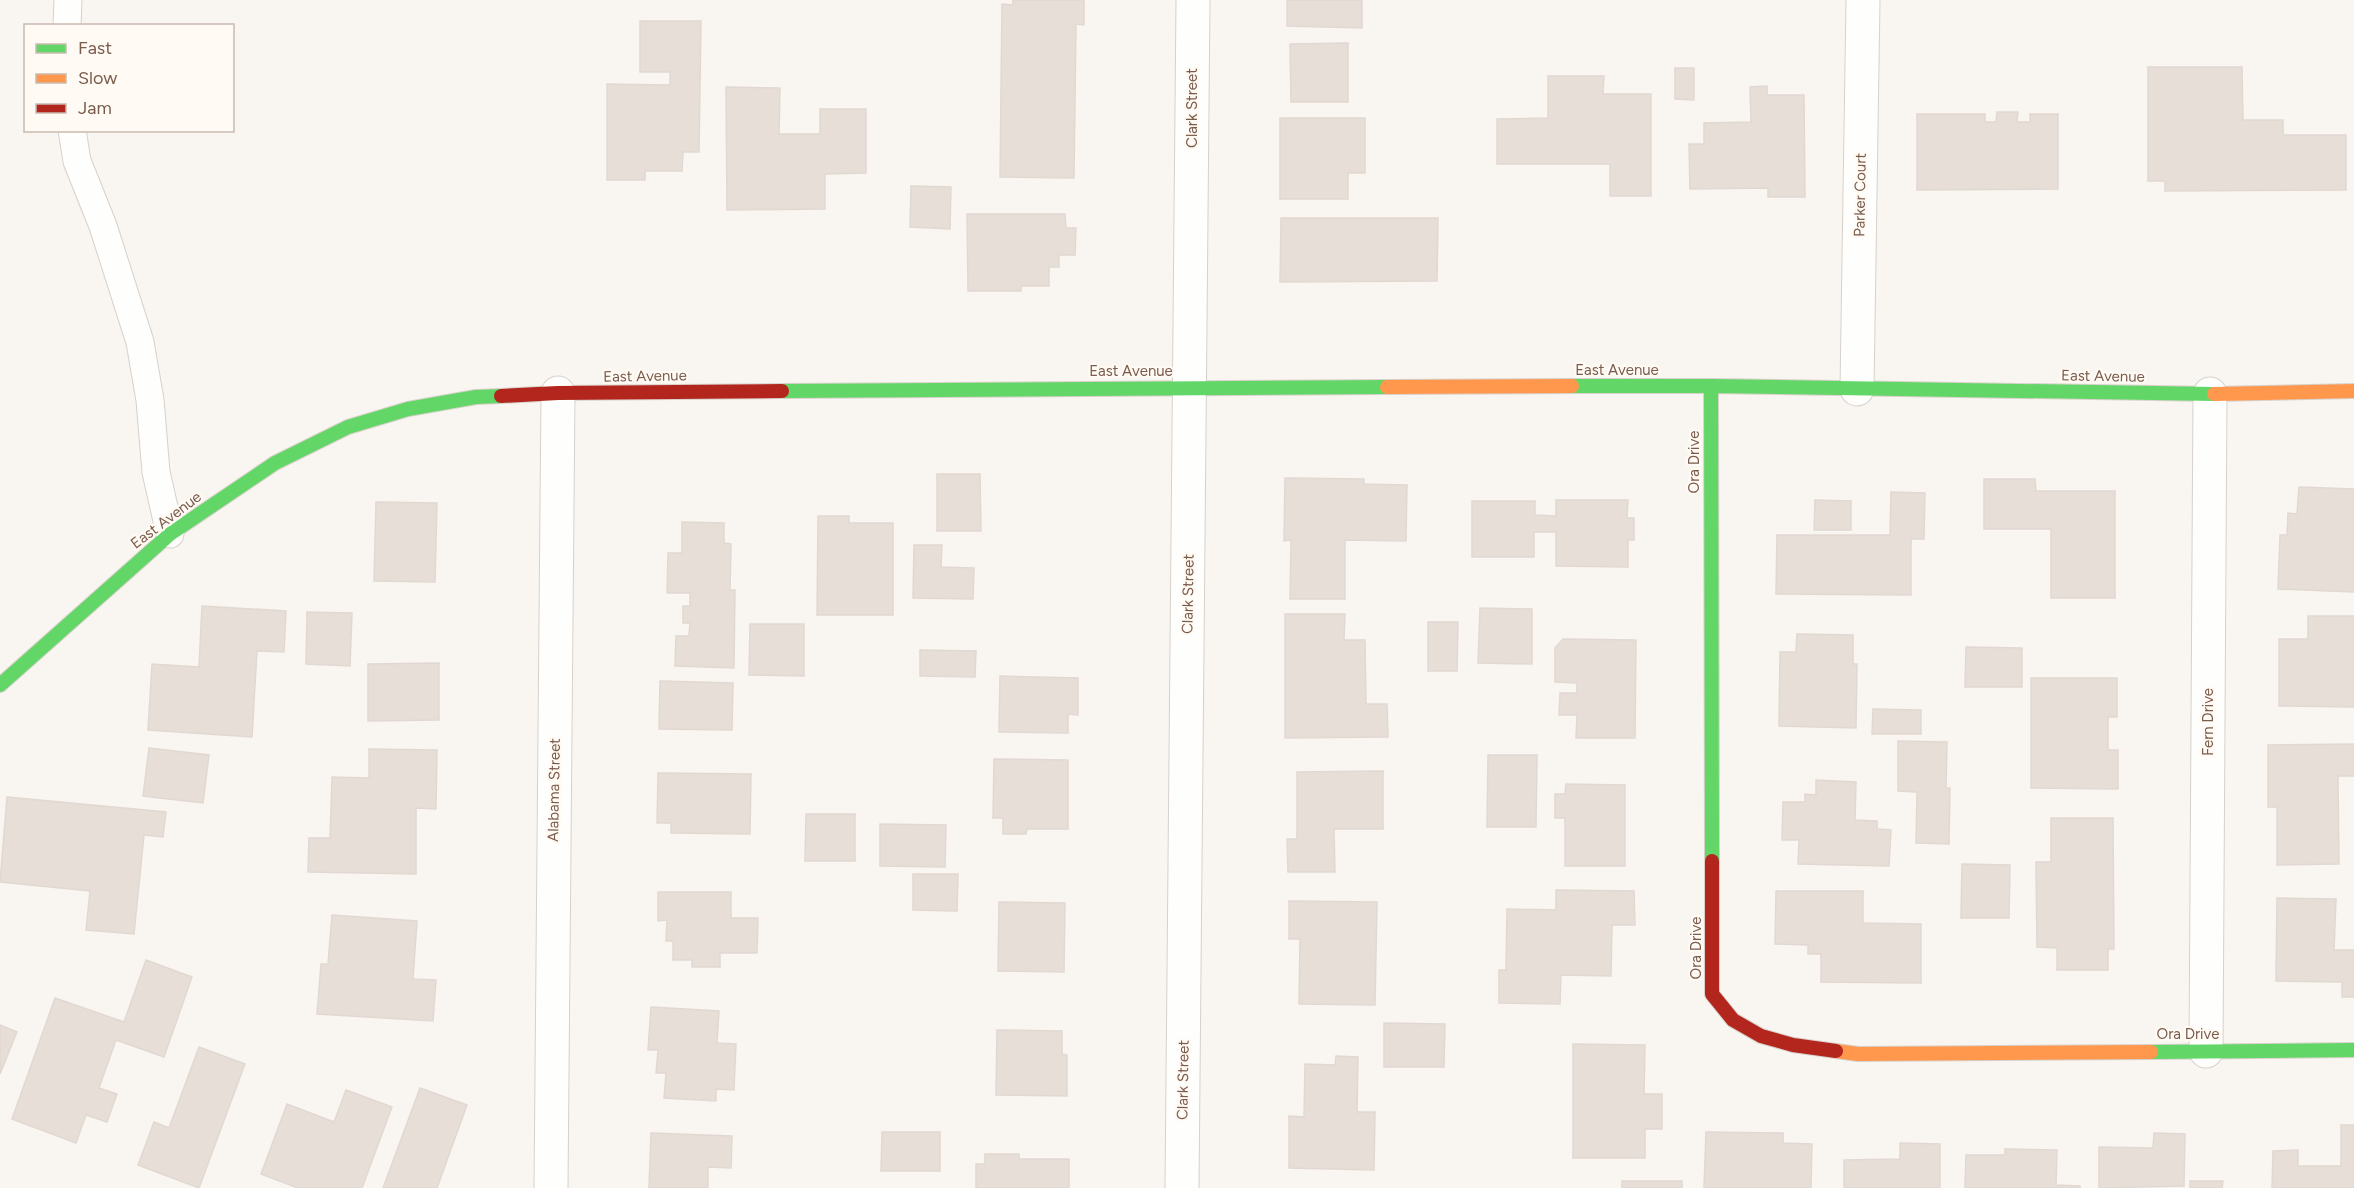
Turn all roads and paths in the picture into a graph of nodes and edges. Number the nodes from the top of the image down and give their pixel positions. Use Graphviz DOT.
graph roads {
  1 [pos="68,0"];
  2 [pos="1193,0"];
  3 [pos="1863,0"];
  4 [pos="67,24"];
  5 [pos="72,132"];
  6 [pos="2354,385"];
  7 [pos="1711,386"];
  8 [pos="1190,387"];
  9 [pos="1857,389"];
  10 [pos="558,393"];
  11 [pos="2210,394"];
  12 [pos="170,534"];
  13 [pos="0,685"];
  14 [pos="2354,1050"];
  15 [pos="2206,1051"];
  16 [pos="550,1188"];
  17 [pos="1182,1188"];
  1 -- 4 [label="lane"];
  2 -- 8 [label="street, Clark Street"];
  3 -- 9 [label="street, Parker Court"];
  5 -- 12 [label="lane"];
  6 -- 11 [label="street, East Avenue"];
  7 -- 8 [label="street, East Avenue"];
  7 -- 9 [label="street, East Avenue"];
  7 -- 15 [label="street, Ora Drive"];
  8 -- 10 [label="street, East Avenue"];
  8 -- 17 [label="street, Clark Street"];
  9 -- 11 [label="street, East Avenue"];
  10 -- 12 [label="street, East Avenue"];
  10 -- 16 [label="street, Alabama Street"];
  11 -- 15 [label="street, Fern Drive"];
  12 -- 13 [label="street, East Avenue"];
  14 -- 15 [label="street, Ora Drive"];
}
